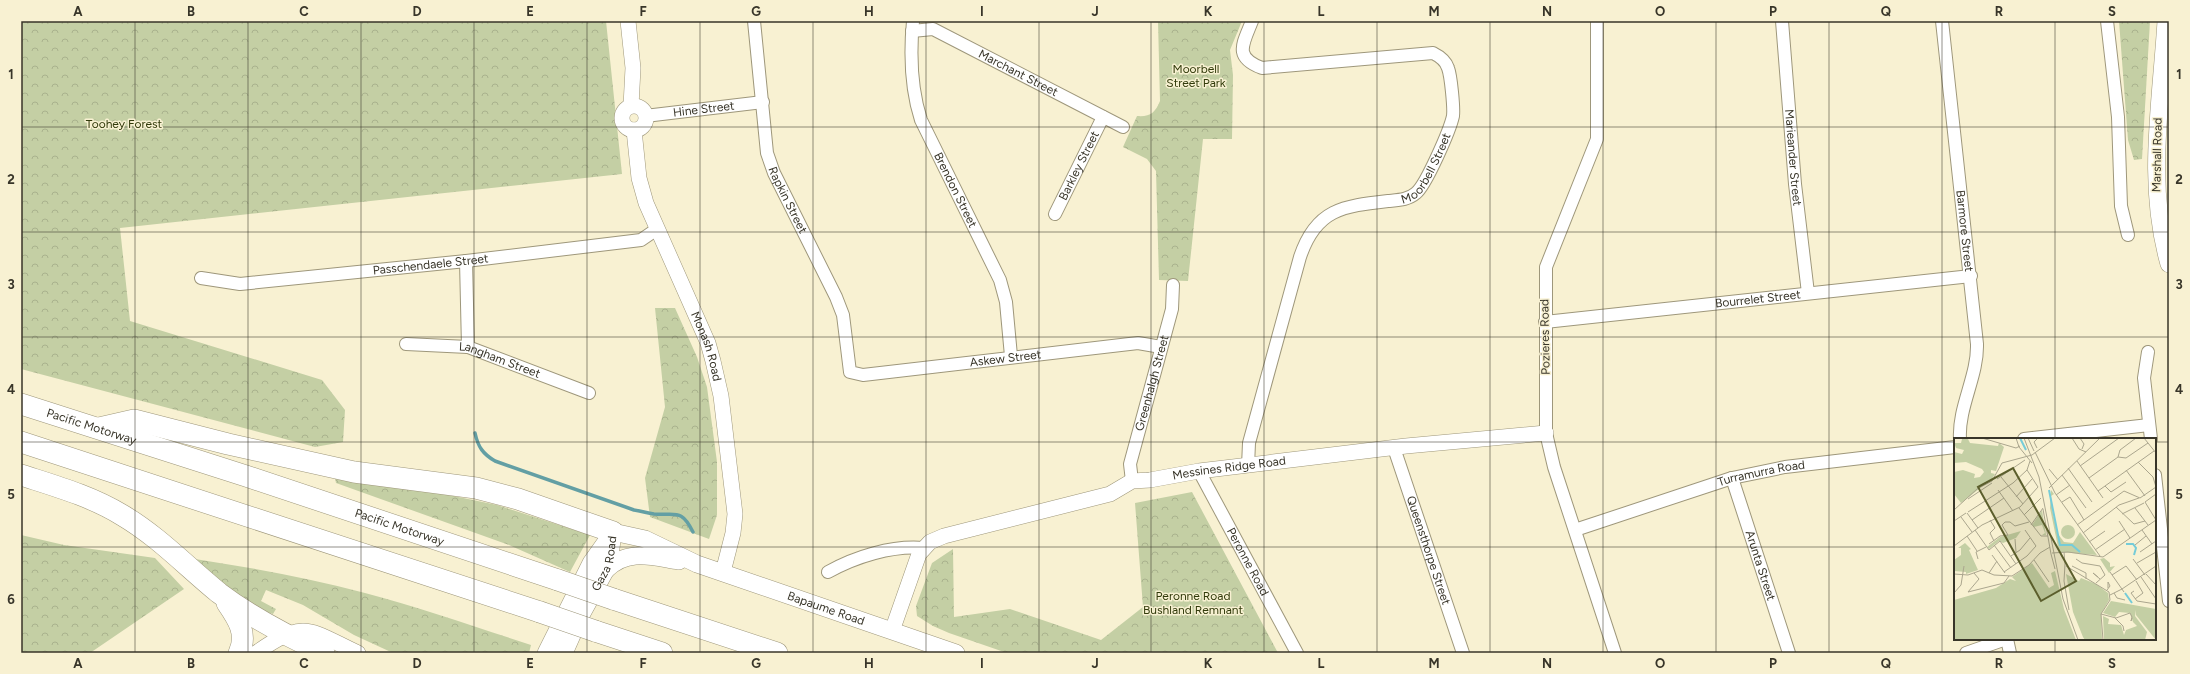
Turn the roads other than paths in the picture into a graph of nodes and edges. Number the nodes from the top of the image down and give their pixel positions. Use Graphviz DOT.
graph roads {
  1 [pos="628,21"];
  2 [pos="754,21"];
  3 [pos="1252,21"];
  4 [pos="1597,21"];
  5 [pos="1782,21"];
  6 [pos="1942,21"];
  7 [pos="2107,21"];
  8 [pos="2166,21"];
  9 [pos="912,26"];
  10 [pos="763,102"];
  11 [pos="631,106"];
  12 [pos="645,116"];
  13 [pos="1103,117"];
  14 [pos="1123,127"];
  15 [pos="634,130"];
  16 [pos="1055,214"];
  17 [pos="657,229"];
  18 [pos="2128,235"];
  19 [pos="466,261"];
  20 [pos="2169,264"];
  21 [pos="1971,276"];
  22 [pos="201,278"];
  23 [pos="1173,285"];
  24 [pos="1808,293"];
  25 [pos="1545,322"];
  26 [pos="406,344"];
  27 [pos="468,347"];
  28 [pos="1161,347"];
  29 [pos="2148,352"];
  30 [pos="1011,356"];
  31 [pos="850,372"];
  32 [pos="589,393"];
  33 [pos="21,404"];
  34 [pos="2150,425"];
  35 [pos="99,428"];
  36 [pos="1546,433"];
  37 [pos="1960,438"];
  38 [pos="2033,438"];
  39 [pos="2151,438"];
  40 [pos="21,442"];
  41 [pos="1954,447"];
  42 [pos="1394,448"];
  43 [pos="1248,466"];
  44 [pos="1199,471"];
  45 [pos="21,475"];
  46 [pos="1732,478"];
  47 [pos="1132,481"];
  48 [pos="2156,484"];
  49 [pos="1575,530"];
  50 [pos="613,532"];
  51 [pos="924,548"];
  52 [pos="697,564"];
  53 [pos="606,570"];
  54 [pos="723,572"];
  55 [pos="828,572"];
  56 [pos="219,593"];
  57 [pos="2169,601"];
  58 [pos="892,631"];
  59 [pos="285,634"];
  60 [pos="2003,640"];
  61 [pos="2006,640"];
  62 [pos="239,653"];
  63 [pos="256,653"];
  64 [pos="324,653"];
  65 [pos="358,653"];
  66 [pos="546,653"];
  67 [pos="564,653"];
  68 [pos="662,653"];
  69 [pos="777,653"];
  70 [pos="956,653"];
  71 [pos="1297,653"];
  72 [pos="1463,653"];
  73 [pos="1615,653"];
  74 [pos="1790,653"];
  75 [pos="1966,653"];
  76 [pos="2010,653"];
  1 -- 11 [label="street"];
  2 -- 10 [label="street, Rapkin Street"];
  3 -- 43 [label="street, Moorbell Street"];
  4 -- 25 [label="street, Pozieres Road"];
  5 -- 24 [label="street, Marieander Street"];
  6 -- 21 [label="street, Barmore Street"];
  7 -- 18 [label="street"];
  8 -- 20 [label="main road, Marshall Road"];
  9 -- 13 [label="street, Marchant Street"];
  9 -- 30 [label="street, Brendon Street"];
  10 -- 12 [label="street, Hine Street"];
  10 -- 31 [label="street, Rapkin Street"];
  11 -- 12 [label="street"];
  11 -- 15 [label="street"];
  12 -- 15 [label="street"];
  13 -- 14 [label="street, Marchant Street"];
  13 -- 16 [label="street, Barkley Street"];
  15 -- 17 [label="street, Monash Road"];
  17 -- 19 [label="street, Passchendaele Street"];
  17 -- 54 [label="street, Monash Road"];
  19 -- 22 [label="street, Passchendaele Street"];
  19 -- 27 [label="street"];
  21 -- 24 [label="street, Bourrelet Street"];
  21 -- 37 [label="street, Barmore Street"];
  23 -- 28 [label="street, Greenhalgh Street"];
  24 -- 25 [label="street, Bourrelet Street"];
  25 -- 36 [label="street, Pozieres Road"];
  26 -- 27 [label="street, Langham Street"];
  27 -- 32 [label="street, Langham Street"];
  28 -- 30 [label="street, Askew Street"];
  28 -- 47 [label="street, Greenhalgh Street"];
  29 -- 34 [label="street"];
  30 -- 31 [label="street, Askew Street"];
  33 -- 35 [label="highway, Pacific Motorway"];
  34 -- 38 [label="street"];
  34 -- 39 [label="street"];
  35 -- 50 [label="highway"];
  35 -- 69 [label="highway, Pacific Motorway, bridge"];
  36 -- 42 [label="street, Messines Ridge Road"];
  36 -- 49 [label="street, Pozieres Road"];
  40 -- 68 [label="highway, bridge"];
  41 -- 46 [label="street, Turramurra Road"];
  42 -- 43 [label="street, Messines Ridge Road"];
  42 -- 72 [label="street, Queensthorpe Street"];
  43 -- 44 [label="street, Messines Ridge Road"];
  44 -- 47 [label="street, Messines Ridge Road"];
  44 -- 71 [label="street, Peronne Road"];
  45 -- 56 [label="highway"];
  46 -- 49 [label="street, Turramurra Road"];
  46 -- 74 [label="street, Arunta Street"];
  47 -- 51 [label="street, Messines Ridge Road"];
  48 -- 57 [label="street"];
  49 -- 73 [label="street, Pozieres Road"];
  50 -- 52 [label="main road, Bapaume Road"];
  50 -- 53 [label="main road, Gaza Road"];
  50 -- 66 [label="main road, Gaza Road"];
  51 -- 55 [label="street"];
  51 -- 58 [label="street, Messines Ridge Road"];
  52 -- 53 [label="main road, Bapaume Road"];
  52 -- 54 [label="main road, Bapaume Road"];
  53 -- 67 [label="main road, Gaza Road"];
  54 -- 58 [label="main road, Bapaume Road"];
  56 -- 59 [label="highway"];
  56 -- 62 [label="highway"];
  58 -- 70 [label="main road, Bapaume Road"];
  59 -- 63 [label="street"];
  59 -- 64 [label="highway"];
  59 -- 65 [label="street"];
  60 -- 75 [label="street"];
  61 -- 76 [label="street"];
}
